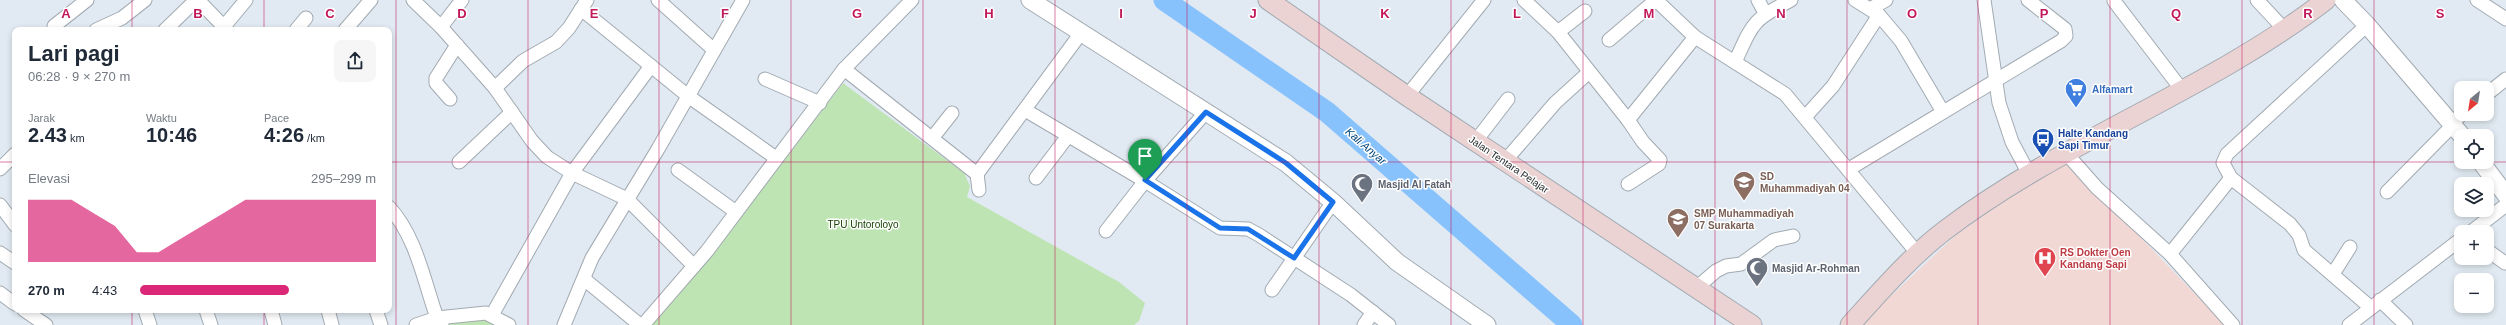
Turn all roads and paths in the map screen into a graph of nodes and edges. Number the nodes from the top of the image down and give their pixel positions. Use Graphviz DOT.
graph roads {
  1 [pos="88,0"];
  2 [pos="145,0"];
  3 [pos="197,0"];
  4 [pos="246,0"];
  5 [pos="371,0"];
  6 [pos="413,0"];
  7 [pos="462,0"];
  8 [pos="743,0"];
  9 [pos="912,0"];
  10 [pos="1030,0"];
  11 [pos="1268,0"];
  12 [pos="1484,0"];
  13 [pos="1524,0"];
  14 [pos="1656,0"];
  15 [pos="1758,0"];
  16 [pos="1792,0"];
  17 [pos="1855,0"];
  18 [pos="1886,0"];
  19 [pos="1984,0"];
  20 [pos="2028,0"];
  21 [pos="2257,0"];
  22 [pos="2326,0"];
  23 [pos="2343,0"];
  24 [pos="2477,0"];
  25 [pos="2114,1"];
  26 [pos="666,2"];
  27 [pos="584,5"];
  28 [pos="1585,11"];
  29 [pos="1874,12"];
  30 [pos="1765,13"];
  31 [pos="306,18"];
  32 [pos="2506,19"];
  33 [pos="2367,25"];
  34 [pos="54,26"];
  35 [pos="102,27"];
  36 [pos="168,27"];
  37 [pos="222,27"];
  38 [pos="226,27"];
  39 [pos="298,27"];
  40 [pos="348,27"];
  41 [pos="441,27"];
  42 [pos="2284,29"];
  43 [pos="1558,32"];
  44 [pos="1081,33"];
  45 [pos="1695,37"];
  46 [pos="1609,40"];
  47 [pos="457,45"];
  48 [pos="714,50"];
  49 [pos="1735,62"];
  50 [pos="651,66"];
  51 [pos="844,69"];
  52 [pos="1588,73"];
  53 [pos="2506,78"];
  54 [pos="765,79"];
  55 [pos="1995,82"];
  56 [pos="495,88"];
  57 [pos="2494,88"];
  58 [pos="2182,90"];
  59 [pos="688,96"];
  60 [pos="1407,96"];
  61 [pos="450,99"];
  62 [pos="1508,99"];
  63 [pos="820,103"];
  64 [pos="1025,110"];
  65 [pos="512,112"];
  66 [pos="1206,112"];
  67 [pos="1943,112"];
  68 [pos="952,113"];
  69 [pos="1806,116"];
  70 [pos="1628,120"];
  71 [pos="2457,124"];
  72 [pos="1068,136"];
  73 [pos="933,137"];
  74 [pos="1474,142"];
  75 [pos="2066,153"];
  76 [pos="12,157"];
  77 [pos="776,158"];
  78 [pos="1505,161"];
  79 [pos="459,162"];
  80 [pos="0,169"];
  81 [pos="2486,169"];
  82 [pos="678,170"];
  83 [pos="1849,170"];
  84 [pos="572,173"];
  85 [pos="977,174"];
  86 [pos="2029,174"];
  87 [pos="1036,178"];
  88 [pos="2231,178"];
  89 [pos="1145,180"];
  90 [pos="1628,184"];
  91 [pos="979,190"];
  92 [pos="2387,192"];
  93 [pos="2506,195"];
  94 [pos="627,200"];
  95 [pos="1333,202"];
  96 [pos="0,205"];
  97 [pos="2506,205"];
  98 [pos="392,211"];
  99 [pos="736,212"];
  100 [pos="12,221"];
  101 [pos="2480,225"];
  102 [pos="1106,231"];
  103 [pos="1793,236"];
  104 [pos="2454,244"];
  105 [pos="2350,247"];
  106 [pos="0,253"];
  107 [pos="1918,254"];
  108 [pos="2170,254"];
  109 [pos="2494,255"];
  110 [pos="1294,258"];
  111 [pos="12,261"];
  112 [pos="2505,263"];
  113 [pos="694,266"];
  114 [pos="2333,274"];
  115 [pos="584,279"];
  116 [pos="1695,289"];
  117 [pos="1272,290"];
  118 [pos="0,293"];
  119 [pos="12,302"];
  120 [pos="2375,304"];
  121 [pos="1373,312"];
  122 [pos="28,313"];
  123 [pos="146,313"];
  124 [pos="207,313"];
  125 [pos="272,313"];
  126 [pos="329,313"];
  127 [pos="377,313"];
  128 [pos="492,315"];
  129 [pos="439,322"];
  130 [pos="46,325"];
  131 [pos="150,325"];
  132 [pos="211,325"];
  133 [pos="275,325"];
  134 [pos="332,325"];
  135 [pos="381,325"];
  136 [pos="416,325"];
  137 [pos="509,325"];
  138 [pos="564,325"];
  139 [pos="640,325"];
  140 [pos="643,325"];
  141 [pos="1364,325"];
  142 [pos="1389,325"];
  143 [pos="1487,325"];
  144 [pos="1752,325"];
  145 [pos="1850,325"];
  146 [pos="2233,325"];
  147 [pos="2349,325"];
  148 [pos="2406,325"];
  1 -- 34 [label="street"];
  2 -- 35 [label="street"];
  3 -- 36 [label="street"];
  3 -- 37 [label="street"];
  4 -- 38 [label="street"];
  5 -- 40 [label="street"];
  6 -- 41 [label="street"];
  7 -- 41 [label="street"];
  8 -- 48 [label="street"];
  9 -- 51 [label="street"];
  10 -- 44 [label="street"];
  11 -- 60 [label="main road, Jalan Tentara Pelajar"];
  12 -- 60 [label="street"];
  13 -- 43 [label="street"];
  14 -- 45 [label="street"];
  14 -- 46 [label="street"];
  15 -- 30 [label="street"];
  16 -- 30 [label="street"];
  17 -- 29 [label="street"];
  18 -- 29 [label="street"];
  19 -- 55 [label="street"];
  20 -- 55 [label="street"];
  21 -- 42 [label="street"];
  22 -- 42 [label="main road"];
  23 -- 33 [label="street"];
  24 -- 32 [label="street"];
  25 -- 58 [label="street"];
  26 -- 48 [label="street"];
  27 -- 50 [label="street"];
  27 -- 56 [label="street"];
  28 -- 43 [label="street"];
  29 -- 67 [label="street"];
  29 -- 69 [label="street"];
  30 -- 49 [label="street"];
  31 -- 39 [label="street"];
  33 -- 71 [label="street"];
  33 -- 88 [label="street"];
  41 -- 47 [label="street"];
  42 -- 58 [label="main road"];
  43 -- 52 [label="street"];
  44 -- 64 [label="street"];
  44 -- 66 [label="street"];
  45 -- 49 [label="street"];
  45 -- 70 [label="street"];
  47 -- 56 [label="street"];
  47 -- 61 [label="street"];
  48 -- 59 [label="street"];
  49 -- 69 [label="street"];
  50 -- 59 [label="street"];
  50 -- 84 [label="street"];
  51 -- 63 [label="street"];
  51 -- 73 [label="street"];
  52 -- 70 [label="street"];
  52 -- 78 [label="street"];
  53 -- 57 [label="street"];
  54 -- 63 [label="street"];
  55 -- 67 [label="street"];
  55 -- 86 [label="street"];
  56 -- 65 [label="street"];
  58 -- 75 [label="main road"];
  59 -- 77 [label="street"];
  59 -- 94 [label="street"];
  60 -- 74 [label="main road, Jalan Tentara Pelajar"];
  62 -- 74 [label="street"];
  63 -- 77 [label="street"];
  64 -- 72 [label="street"];
  64 -- 85 [label="street"];
  65 -- 79 [label="street"];
  65 -- 84 [label="street"];
  66 -- 89 [label="street"];
  66 -- 95 [label="street"];
  67 -- 83 [label="street"];
  68 -- 73 [label="street"];
  69 -- 83 [label="street"];
  70 -- 90 [label="street"];
  71 -- 92 [label="street"];
  72 -- 87 [label="street"];
  72 -- 89 [label="street"];
  73 -- 85 [label="street"];
  74 -- 78 [label="main road, Jalan Tentara Pelajar"];
  75 -- 86 [label="main road"];
  75 -- 108 [label="street"];
  76 -- 80 [label="street"];
  77 -- 99 [label="street"];
  78 -- 116 [label="main road, Jalan Tentara Pelajar"];
  81 -- 93 [label="street"];
  82 -- 99 [label="street"];
  83 -- 107 [label="street"];
  84 -- 94 [label="street"];
  84 -- 128 [label="street"];
  85 -- 91 [label="street"];
  86 -- 107 [label="main road"];
  88 -- 108 [label="street"];
  88 -- 114 [label="street"];
  89 -- 102 [label="street"];
  89 -- 110 [label="street"];
  94 -- 113 [label="street"];
  94 -- 115 [label="street"];
  95 -- 110 [label="street"];
  95 -- 143 [label="street"];
  96 -- 100 [label="street"];
  97 -- 101 [label="street"];
  98 -- 129 [label="street"];
  99 -- 113 [label="street"];
  103 -- 116 [label="street"];
  104 -- 120 [label="street"];
  105 -- 114 [label="street"];
  106 -- 111 [label="street"];
  107 -- 145 [label="main road"];
  108 -- 146 [label="street"];
  109 -- 112 [label="street"];
  110 -- 117 [label="street"];
  110 -- 121 [label="street"];
  113 -- 140 [label="street"];
  114 -- 120 [label="street"];
  115 -- 138 [label="street"];
  115 -- 139 [label="street"];
  116 -- 144 [label="main road, Jalan Tentara Pelajar"];
  118 -- 119 [label="street"];
  120 -- 147 [label="street"];
  120 -- 148 [label="street"];
  121 -- 141 [label="street"];
  121 -- 142 [label="street"];
  122 -- 130 [label="street"];
  123 -- 131 [label="street"];
  124 -- 132 [label="street"];
  125 -- 133 [label="street"];
  126 -- 134 [label="street"];
  127 -- 135 [label="street"];
  128 -- 129 [label="street"];
  128 -- 137 [label="street"];
  129 -- 136 [label="street"];
}
